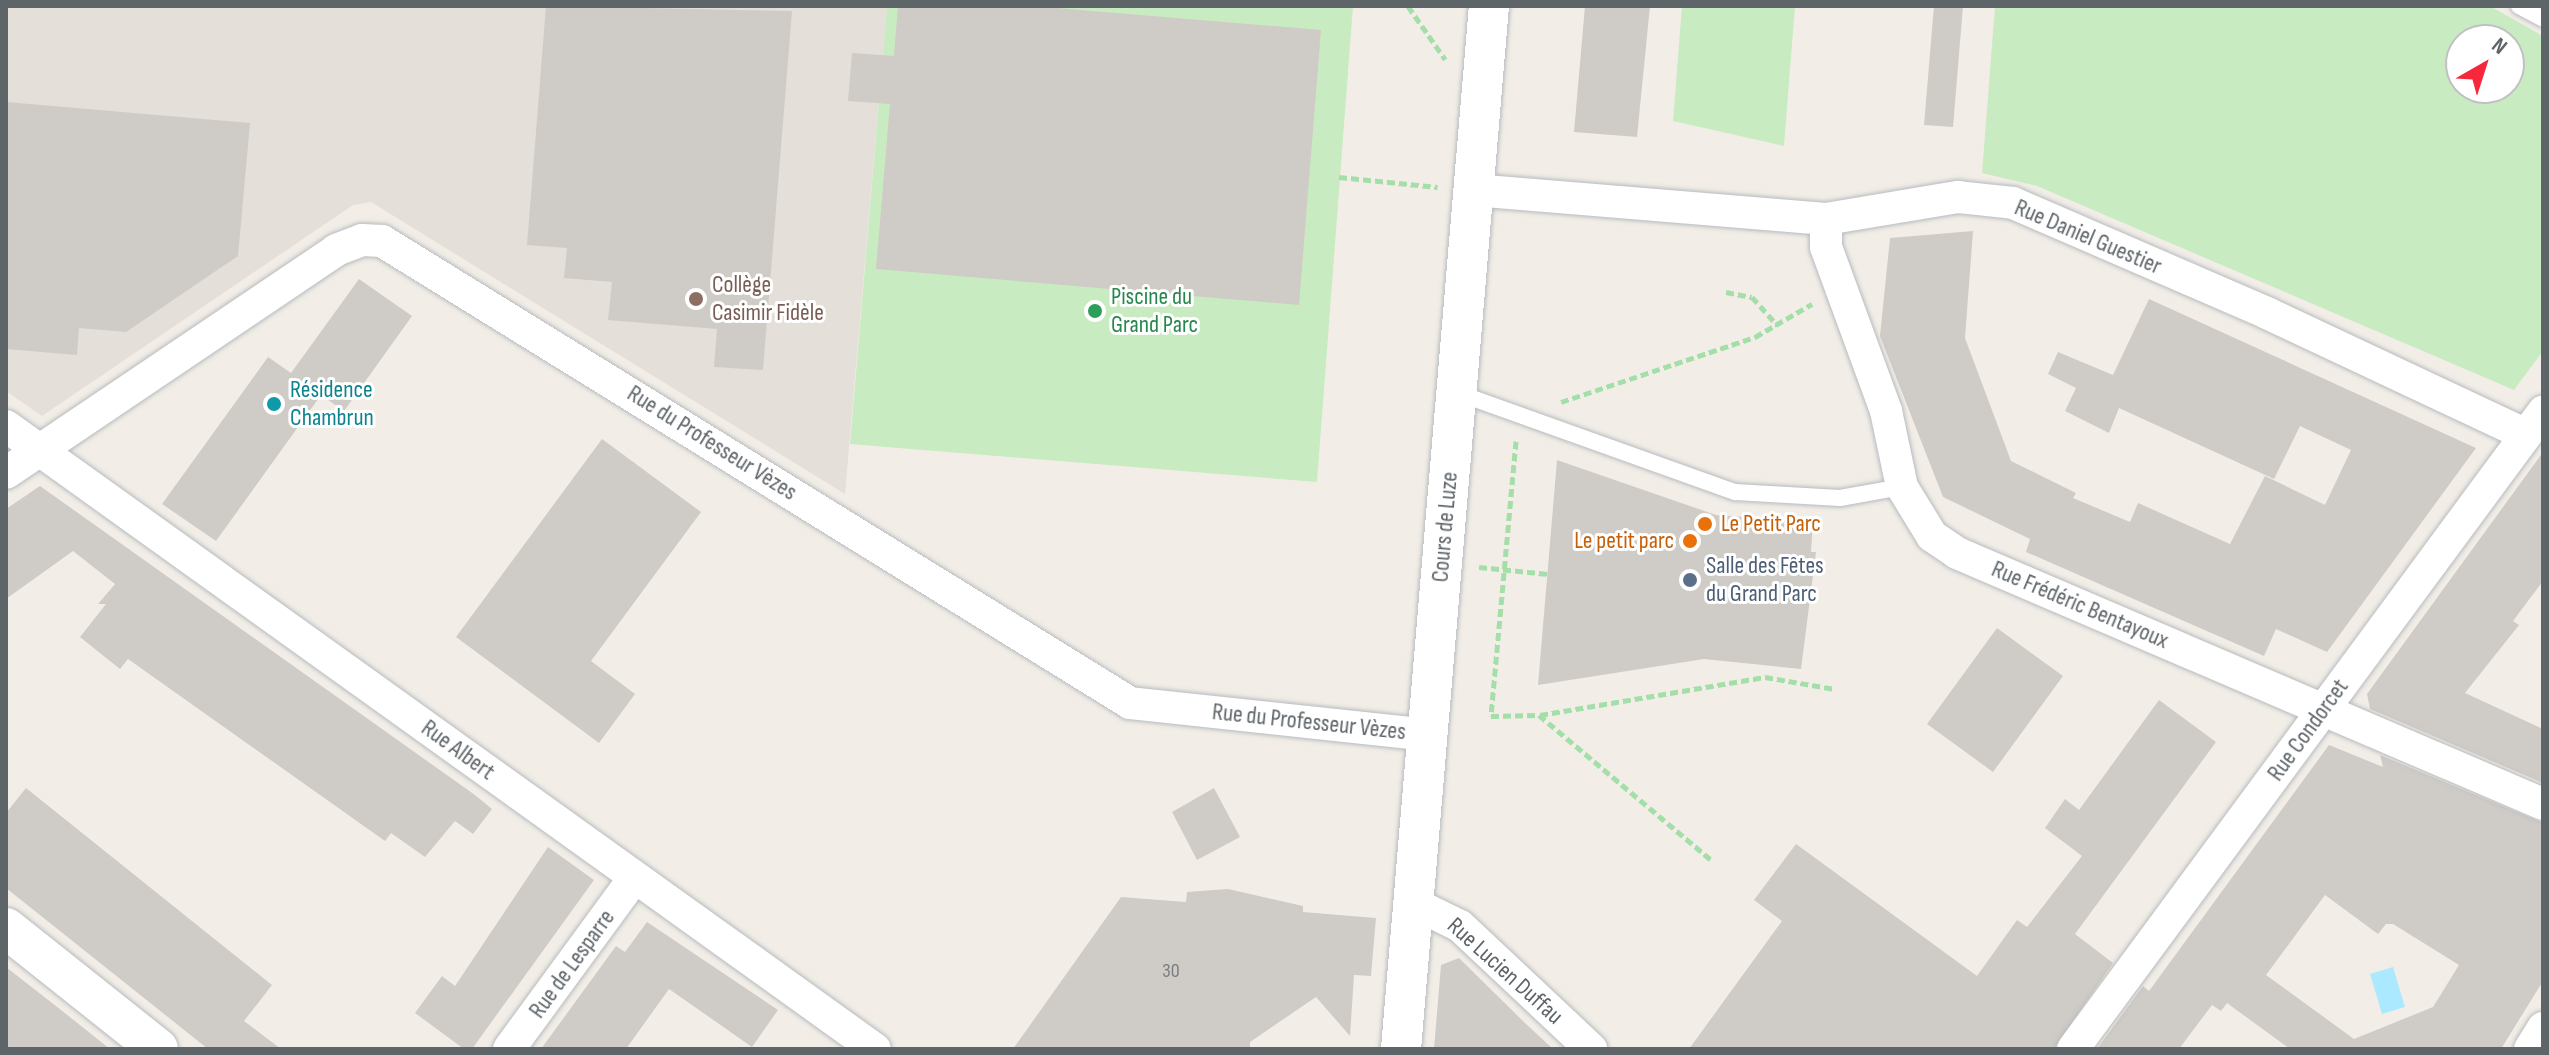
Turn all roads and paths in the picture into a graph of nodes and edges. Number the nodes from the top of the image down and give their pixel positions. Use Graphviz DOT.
graph roads {
  1 [pos="1408,6"];
  2 [pos="1489,6"];
  3 [pos="2519,6"];
  4 [pos="2543,19"];
  5 [pos="1456,72"];
  6 [pos="1339,177"];
  7 [pos="1459,189"];
  8 [pos="1826,219"];
  9 [pos="1840,286"];
  10 [pos="1726,292"];
  11 [pos="1777,325"];
  12 [pos="1456,393"];
  13 [pos="1518,416"];
  14 [pos="2535,423"];
  15 [pos="6,426"];
  16 [pos="42,450"];
  17 [pos="6,473"];
  18 [pos="1902,487"];
  19 [pos="1470,566"];
  20 [pos="1506,569"];
  21 [pos="1548,574"];
  22 [pos="1835,689"];
  23 [pos="2324,709"];
  24 [pos="1539,715"];
  25 [pos="1427,735"];
  26 [pos="2543,804"];
  27 [pos="1710,859"];
  28 [pos="634,878"];
  29 [pos="1413,903"];
  30 [pos="6,928"];
  31 [pos="2543,1028"];
  32 [pos="158,1049"];
  33 [pos="509,1049"];
  34 [pos="875,1049"];
  35 [pos="1401,1049"];
  36 [pos="1591,1049"];
  37 [pos="2073,1049"];
  38 [pos="2530,1049"];
  1 -- 5 [label="path"];
  2 -- 7 [label="street, Cours de Luze"];
  3 -- 4 [label="lane"];
  6 -- 7 [label="path"];
  7 -- 8 [label="street, Rue Daniel Guestier"];
  7 -- 12 [label="street, Cours de Luze"];
  8 -- 9 [label="street, Rue Frédéric Bentayoux"];
  8 -- 14 [label="street, Rue Daniel Guestier"];
  9 -- 11 [label="path"];
  9 -- 18 [label="street, Rue Frédéric Bentayoux"];
  10 -- 11 [label="path"];
  11 -- 13 [label="path"];
  12 -- 13 [label="lane"];
  12 -- 25 [label="street, Cours de Luze"];
  13 -- 18 [label="lane"];
  13 -- 20 [label="path"];
  14 -- 23 [label="street, Rue Condorcet"];
  15 -- 16 [label="street, Rue Albert"];
  16 -- 17 [label="street, Rue du Professeur Vèzes"];
  16 -- 25 [label="street, Rue du Professeur Vèzes"];
  16 -- 28 [label="street, Rue Albert"];
  18 -- 23 [label="street, Rue Frédéric Bentayoux"];
  19 -- 20 [label="path"];
  20 -- 21 [label="path"];
  20 -- 24 [label="path"];
  22 -- 24 [label="path"];
  23 -- 26 [label="street, Rue Frédéric Bentayoux"];
  23 -- 37 [label="street, Rue Condorcet"];
  24 -- 27 [label="path"];
  25 -- 29 [label="street, Cours de Luze"];
  28 -- 33 [label="street, Rue de Lesparre"];
  28 -- 34 [label="street, Rue Albert"];
  29 -- 35 [label="street, Cours de Luze"];
  29 -- 36 [label="street, Rue Lucien Duffau"];
  30 -- 32 [label="street"];
  31 -- 38 [label="street"];
}
